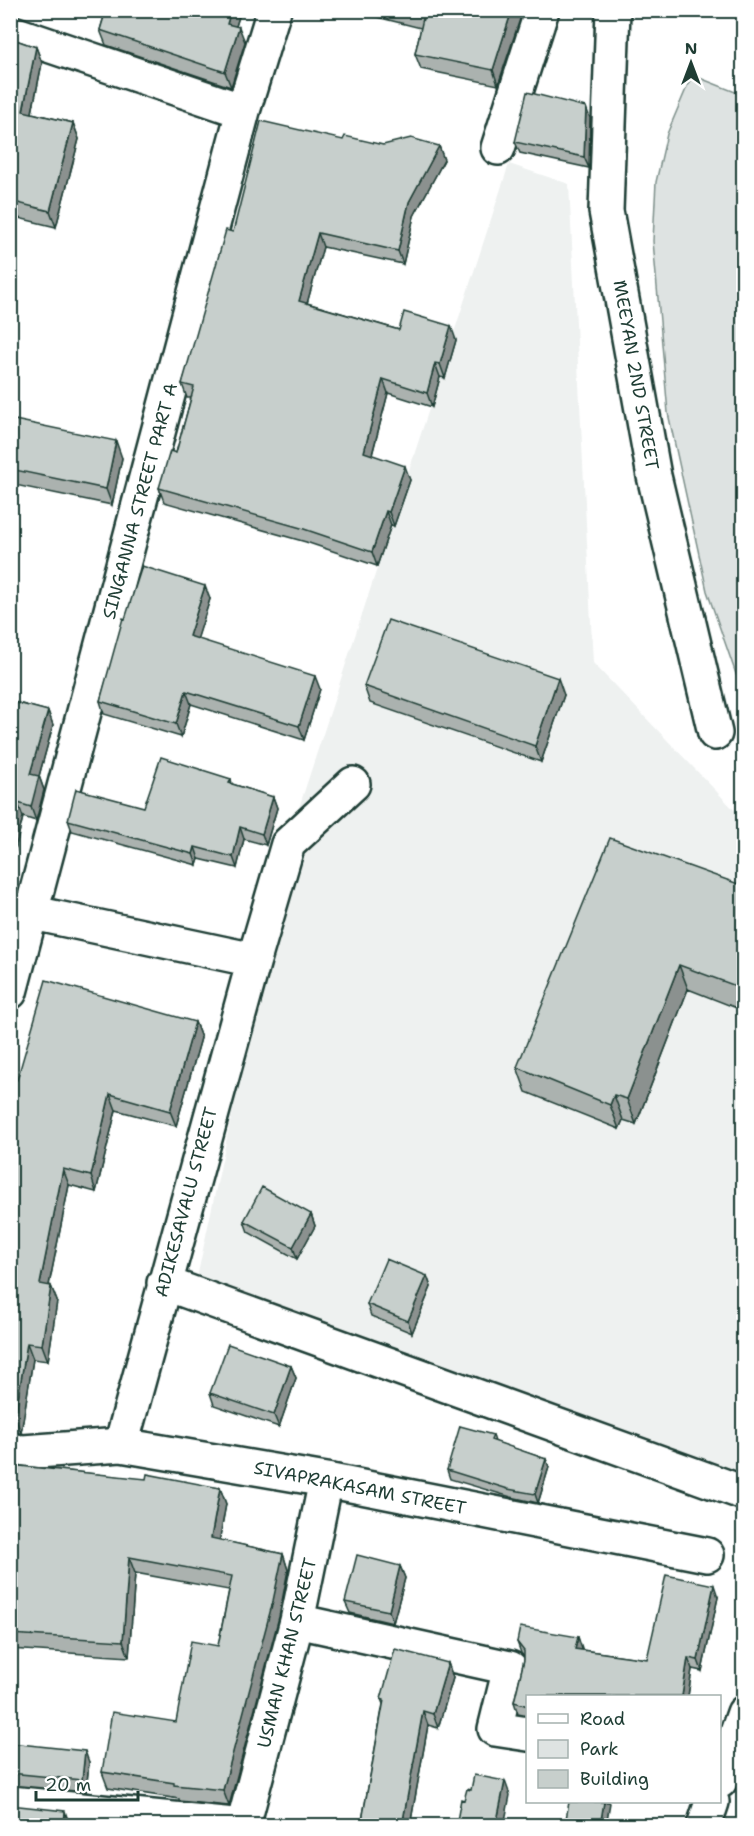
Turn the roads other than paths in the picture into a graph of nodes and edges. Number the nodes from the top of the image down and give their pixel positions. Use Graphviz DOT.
graph roads {
  1 [pos="274,10"];
  2 [pos="542,10"];
  3 [pos="614,10"];
  4 [pos="10,32"];
  5 [pos="243,111"];
  6 [pos="498,148"];
  7 [pos="715,733"];
  8 [pos="353,784"];
  9 [pos="21,910"];
  10 [pos="254,960"];
  11 [pos="10,992"];
  12 [pos="164,1283"];
  13 [pos="121,1445"];
  14 [pos="10,1450"];
  15 [pos="326,1480"];
  16 [pos="744,1493"];
  17 [pos="707,1555"];
  18 [pos="297,1622"];
  19 [pos="744,1713"];
  20 [pos="526,1734"];
  21 [pos="721,1778"];
  22 [pos="10,1803"];
  23 [pos="712,1803"];
  24 [pos="243,1825"];
  25 [pos="704,1826"];
  1 -- 5 [label="street, SINGANNA STREET PART A"];
  2 -- 6 [label="street"];
  3 -- 7 [label="street, MEEYAN 2ND STREET"];
  4 -- 5 [label="street"];
  5 -- 9 [label="street, SINGANNA STREET PART A"];
  8 -- 10 [label="street, ADIKESAVALU STREET"];
  9 -- 10 [label="street"];
  9 -- 11 [label="street, SINGANNA STREET PART A"];
  10 -- 12 [label="street, ADIKESAVALU STREET"];
  12 -- 13 [label="street, ADIKESAVALU STREET"];
  12 -- 16 [label="street"];
  13 -- 14 [label="street, SIVAPRAKASAM STREET"];
  13 -- 15 [label="street, SIVAPRAKASAM STREET"];
  15 -- 17 [label="street, SIVAPRAKASAM STREET"];
  15 -- 18 [label="street, USMAN KHAN STREET"];
  18 -- 20 [label="street"];
  18 -- 24 [label="street, USMAN KHAN STREET"];
  19 -- 21 [label="street"];
  22 -- 24 [label="street"];
  23 -- 25 [label="street"];
}
